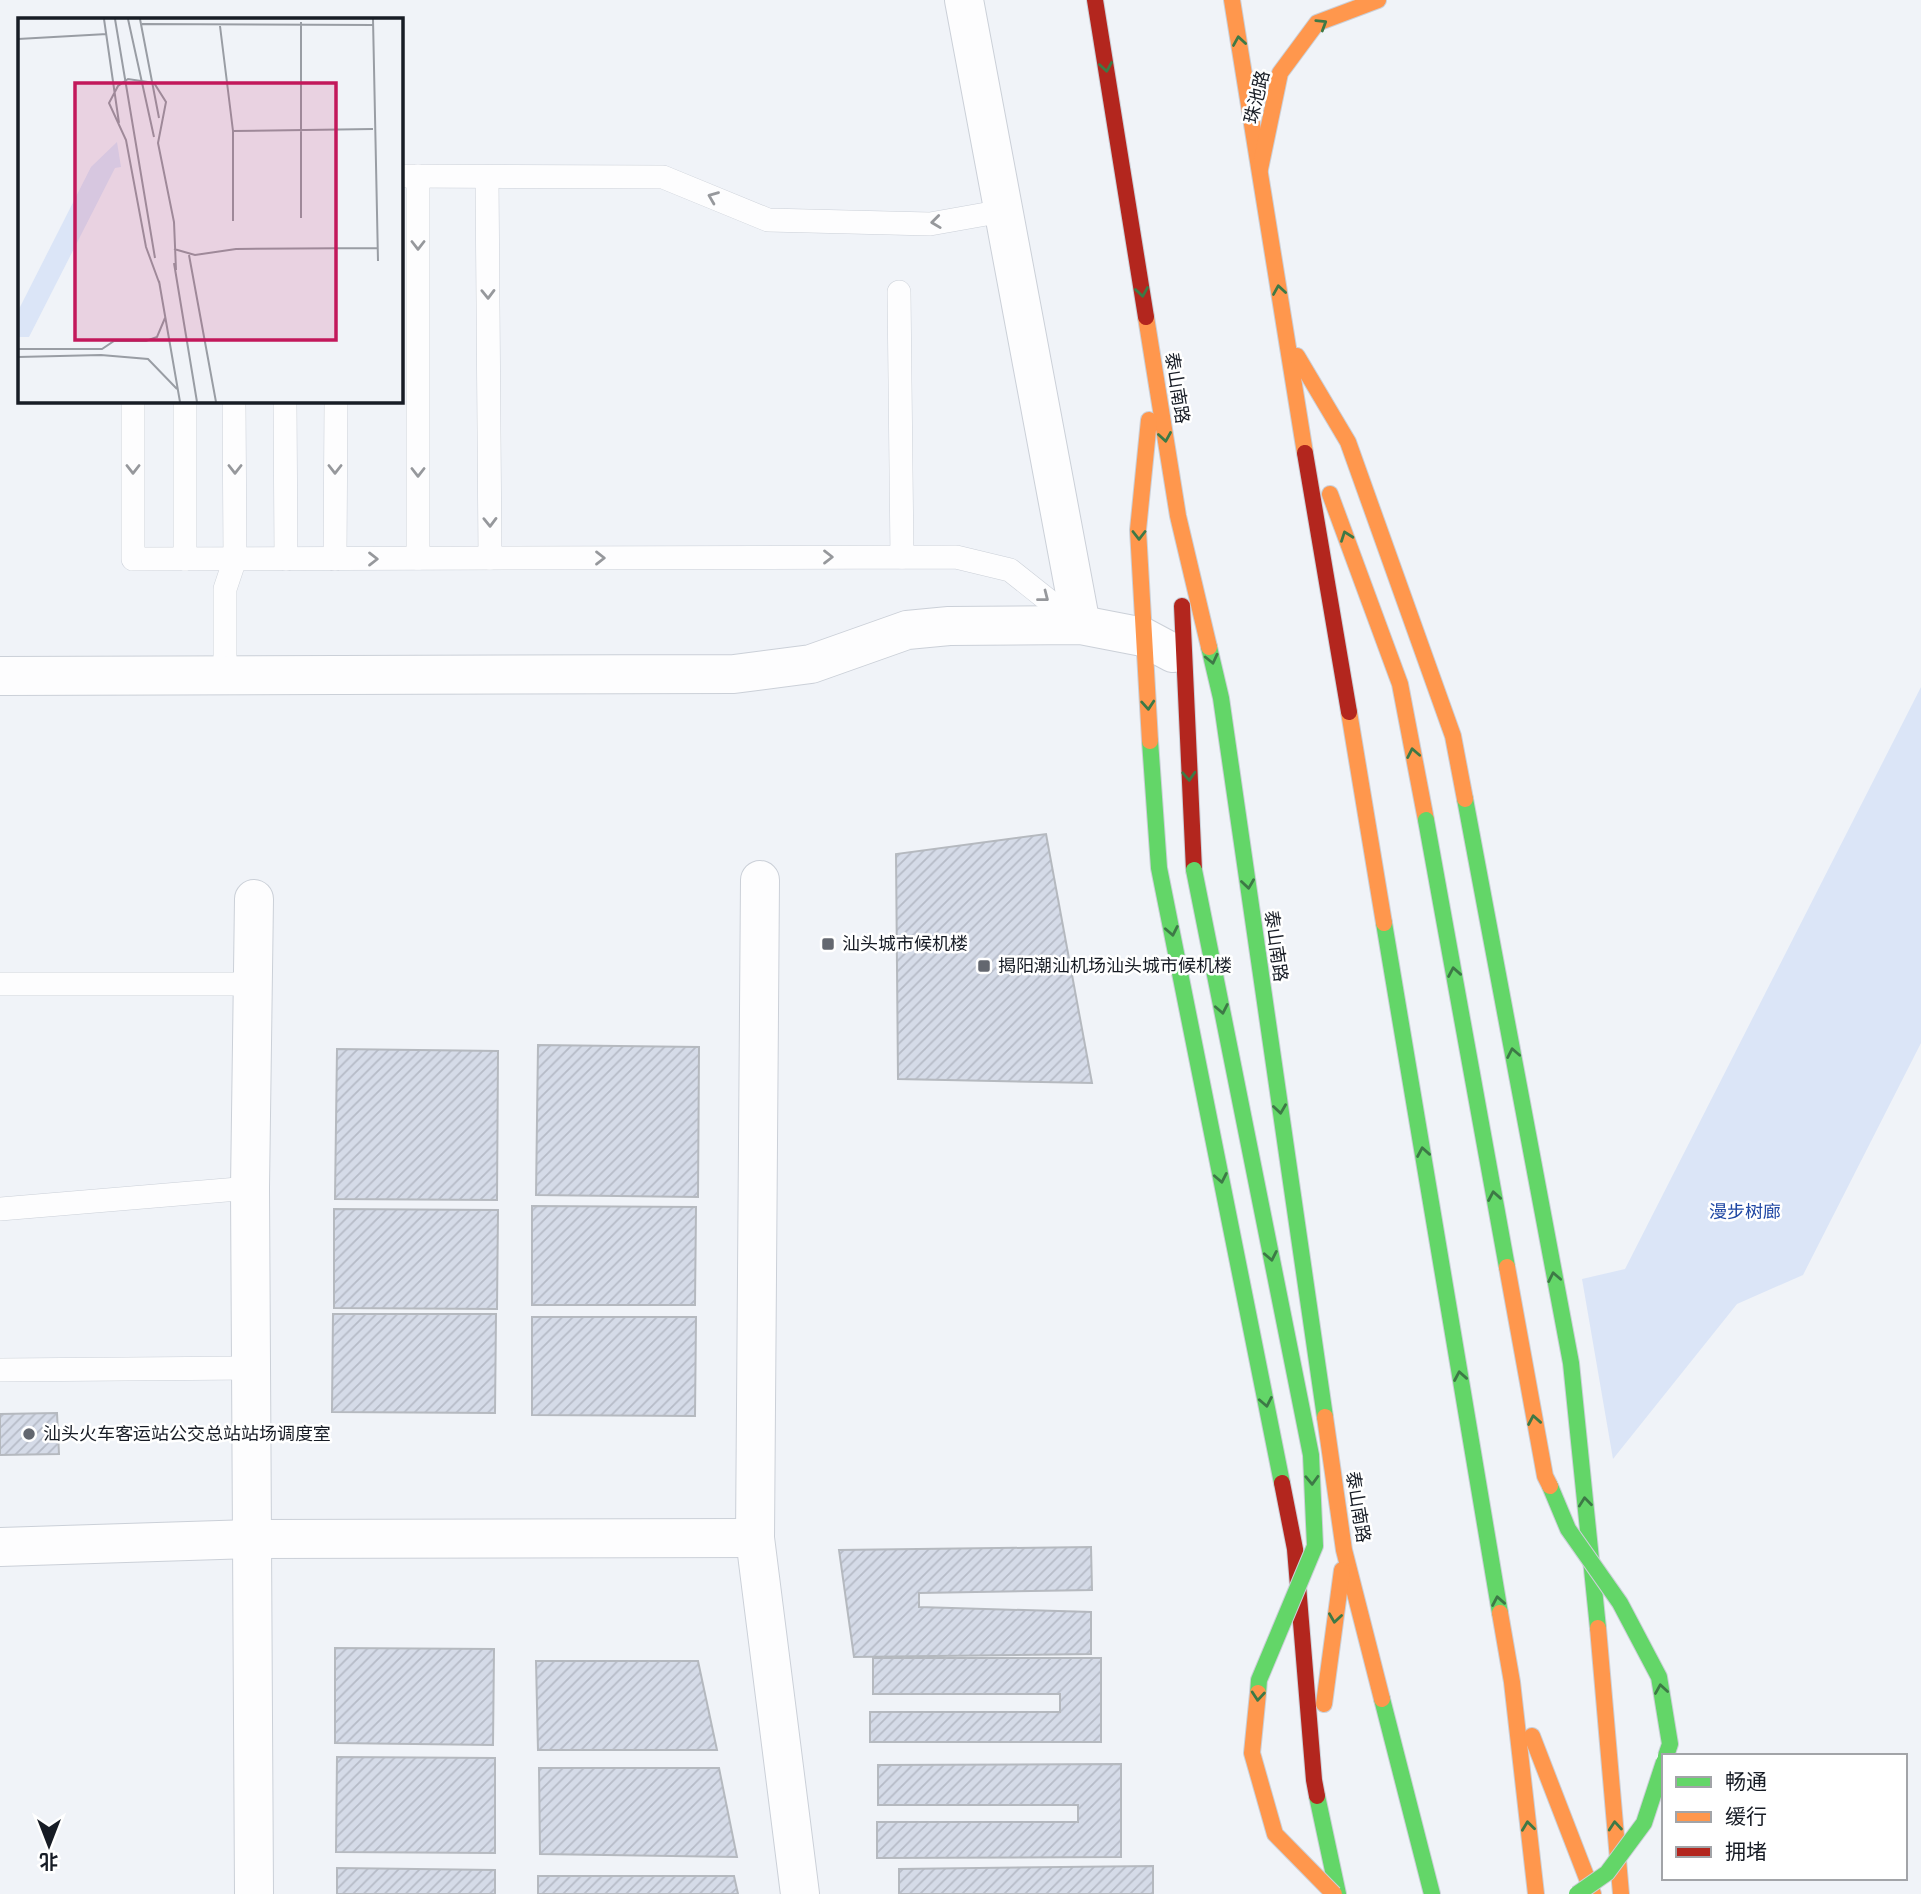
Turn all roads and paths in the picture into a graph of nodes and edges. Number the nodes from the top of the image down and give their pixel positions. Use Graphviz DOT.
graph roads {
  1 [pos="964,0"];
  2 [pos="1095,0"];
  3 [pos="1232,0"];
  4 [pos="1378,0"];
  5 [pos="1260,171"];
  6 [pos="409,176"];
  7 [pos="487,177"];
  8 [pos="1003,211"];
  9 [pos="899,292"];
  10 [pos="1286,337"];
  11 [pos="1154,370"];
  12 [pos="132,402"];
  13 [pos="185,402"];
  14 [pos="234,402"];
  15 [pos="285,402"];
  16 [pos="336,402"];
  17 [pos="1297,405"];
  18 [pos="1178,516"];
  19 [pos="902,557"];
  20 [pos="418,558"];
  21 [pos="490,558"];
  22 [pos="186,559"];
  23 [pos="235,559"];
  24 [pos="286,559"];
  25 [pos="335,559"];
  26 [pos="1081,625"];
  27 [pos="1143,637"];
  28 [pos="1184,659"];
  29 [pos="225,675"];
  30 [pos="0,676"];
  31 [pos="1221,698"];
  32 [pos="760,880"];
  33 [pos="254,899"];
  34 [pos="0,984"];
  35 [pos="253,984"];
  36 [pos="250,1188"];
  37 [pos="0,1209"];
  38 [pos="251,1368"];
  39 [pos="0,1370"];
  40 [pos="755,1538"];
  41 [pos="251,1539"];
  42 [pos="0,1547"];
  43 [pos="1344,1550"];
  44 [pos="1512,1682"];
  45 [pos="1667,1754"];
  46 [pos="1662,1768"];
  47 [pos="1314,1780"];
  48 [pos="254,1894"];
  49 [pos="800,1894"];
  50 [pos="1336,1894"];
  51 [pos="1432,1894"];
  52 [pos="1536,1894"];
  53 [pos="1577,1894"];
  54 [pos="1593,1894"];
  55 [pos="1621,1894"];
  1 -- 8 [label="street"];
  2 -- 11 [label="main road, 泰山南路, one-way"];
  5 -- 3 [label="main road, one-way"];
  5 -- 4 [label="main road, 珠池路, one-way"];
  10 -- 5 [label="main road, one-way"];
  6 -- 7 [label="lane"];
  6 -- 20 [label="lane, one-way"];
  8 -- 7 [label="lane, one-way"];
  7 -- 21 [label="lane, one-way"];
  8 -- 26 [label="street"];
  9 -- 19 [label="lane"];
  10 -- 17 [label="main road"];
  55 -- 10 [label="main road, one-way"];
  11 -- 18 [label="main road, 泰山南路, one-way"];
  11 -- 27 [label="main road, one-way"];
  12 -- 22 [label="lane, one-way"];
  13 -- 22 [label="lane"];
  14 -- 23 [label="lane, one-way"];
  15 -- 24 [label="lane"];
  16 -- 25 [label="lane, one-way"];
  44 -- 17 [label="main road, one-way"];
  45 -- 17 [label="main road, one-way, bridge"];
  18 -- 28 [label="main road"];
  18 -- 31 [label="main road, 泰山南路, one-way"];
  21 -- 19 [label="lane, one-way"];
  19 -- 26 [label="lane, one-way"];
  20 -- 21 [label="lane"];
  25 -- 20 [label="lane, one-way"];
  22 -- 23 [label="lane"];
  23 -- 24 [label="lane"];
  23 -- 29 [label="lane"];
  24 -- 25 [label="lane"];
  26 -- 27 [label="street"];
  26 -- 29 [label="street"];
  27 -- 28 [label="street"];
  27 -- 47 [label="main road, one-way"];
  28 -- 31 [label="street"];
  28 -- 50 [label="main road, one-way, bridge"];
  29 -- 30 [label="street"];
  31 -- 43 [label="main road, 泰山南路, one-way"];
  32 -- 40 [label="street"];
  33 -- 35 [label="street"];
  34 -- 35 [label="lane"];
  35 -- 36 [label="street"];
  36 -- 37 [label="lane"];
  36 -- 38 [label="street"];
  38 -- 39 [label="lane"];
  38 -- 41 [label="street"];
  40 -- 41 [label="street"];
  40 -- 49 [label="street"];
  41 -- 42 [label="street"];
  41 -- 48 [label="street"];
  43 -- 47 [label="main road, one-way"];
  43 -- 51 [label="main road, 泰山南路"];
  52 -- 44 [label="main road, one-way"];
  44 -- 54 [label="main road"];
  46 -- 53 [label="main road, bridge"];
  47 -- 50 [label="main road"];
}
